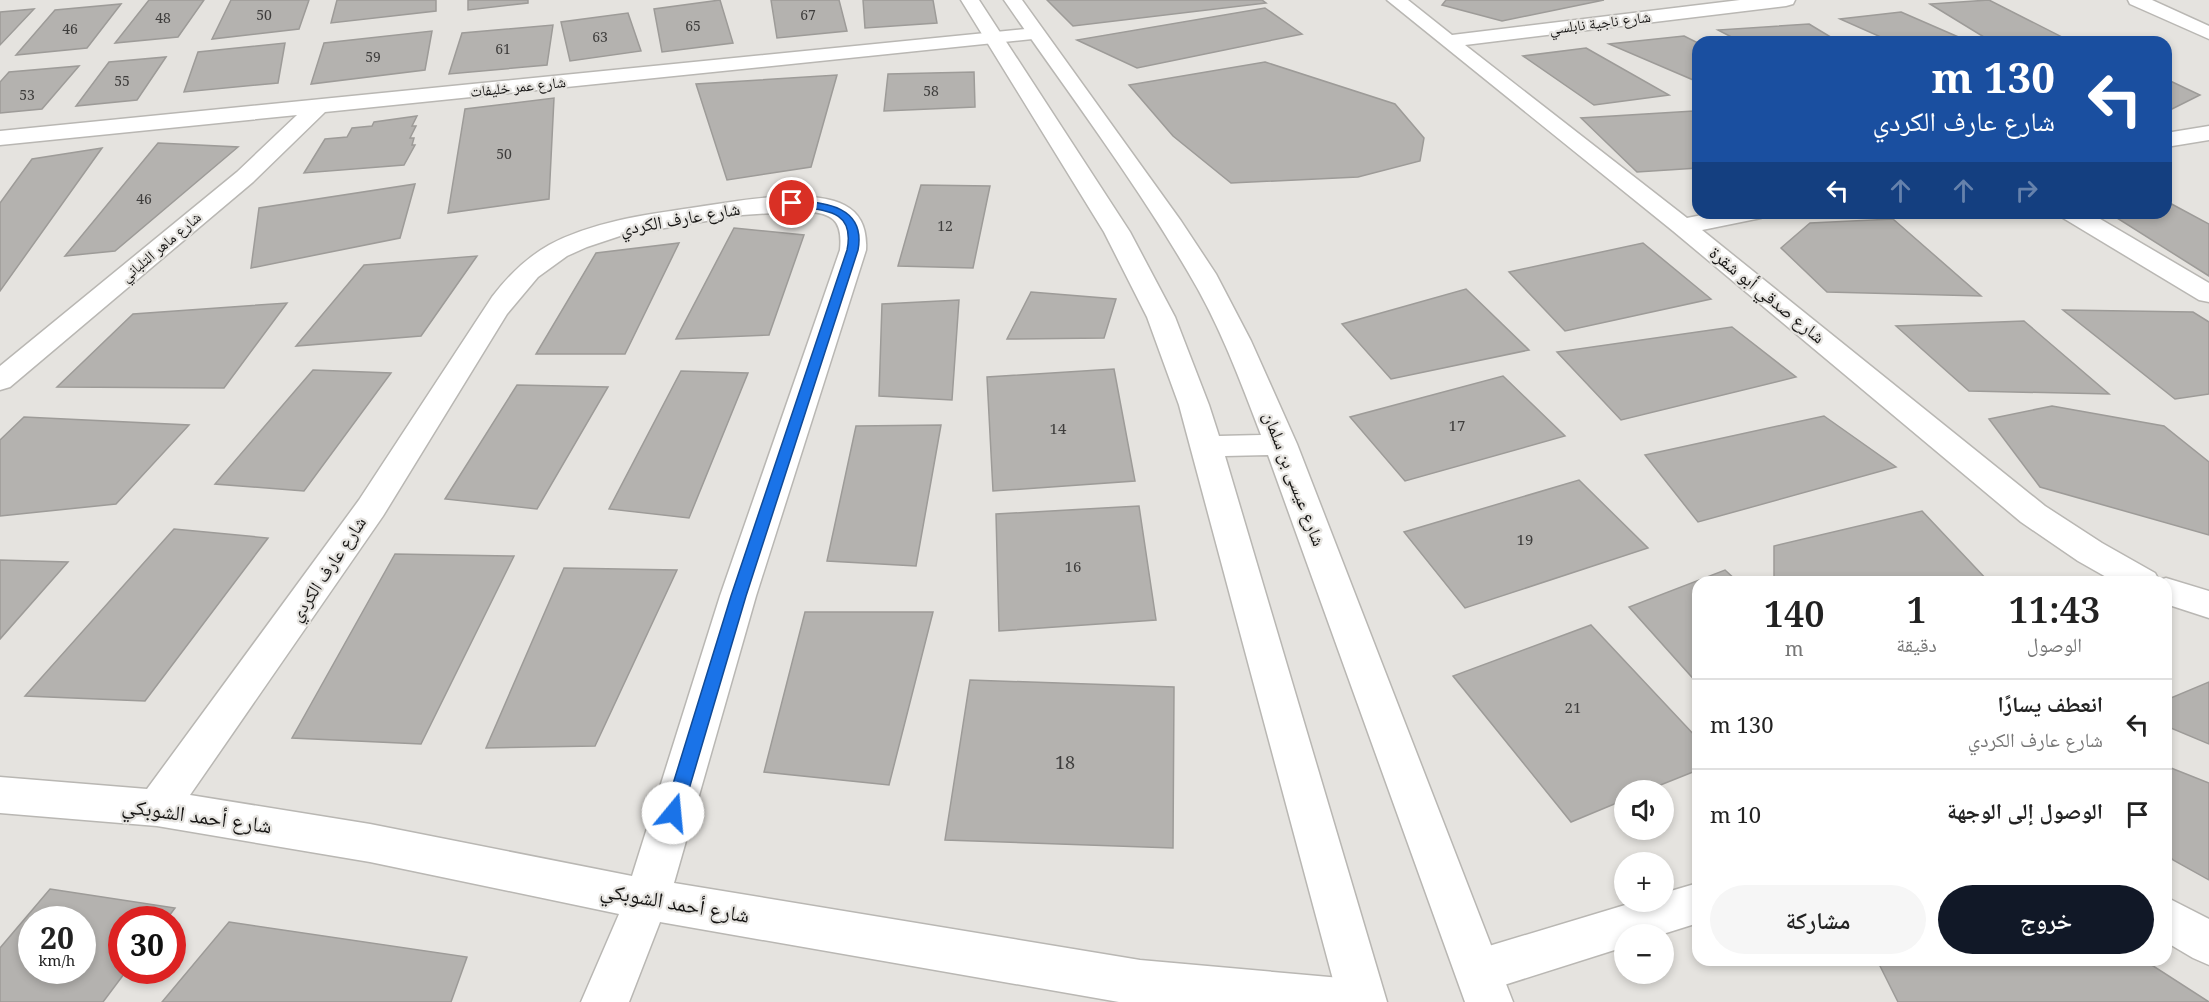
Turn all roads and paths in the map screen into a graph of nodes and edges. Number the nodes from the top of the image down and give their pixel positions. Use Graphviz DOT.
graph roads {
  1 [pos="970,0"];
  2 [pos="1013,0"];
  3 [pos="1396,0"];
  4 [pos="1786,0"];
  5 [pos="2137,0"];
  6 [pos="2209,33"];
  7 [pos="1035,34"];
  8 [pos="994,38"];
  9 [pos="1450,41"];
  10 [pos="317,108"];
  11 [pos="2209,133"];
  12 [pos="0,138"];
  13 [pos="2172,139"];
  14 [pos="1720,219"];
  15 [pos="2082,219"];
  16 [pos="1682,226"];
  17 [pos="2209,294"];
  18 [pos="0,381"];
  19 [pos="1281,444"];
  20 [pos="1206,447"];
  21 [pos="2133,576"];
  22 [pos="2172,593"];
  23 [pos="2209,604"];
  24 [pos="0,795"];
  25 [pos="157,808"];
  26 [pos="647,899"];
  27 [pos="1692,905"];
  28 [pos="2172,921"];
  29 [pos="2209,943"];
  30 [pos="1484,986"];
  31 [pos="605,1002"];
  32 [pos="1352,1002"];
  33 [pos="1363,1002"];
  1 -- 8 [label="street"];
  2 -- 7 [label="street, شارع عيسى بن سلمان"];
  3 -- 9 [label="street, شارع صدقي أبو شقرة"];
  4 -- 9 [label="street, شارع ناجية نابلسي"];
  5 -- 6 [label="street"];
  7 -- 8 [label="street, شارع عمر خليفات"];
  7 -- 19 [label="street, شارع عيسى بن سلمان"];
  8 -- 10 [label="street, شارع عمر خليفات"];
  8 -- 20 [label="street"];
  9 -- 16 [label="street, شارع صدقي أبو شقرة"];
  10 -- 12 [label="street, شارع عمر خليفات"];
  10 -- 18 [label="street, شارع ماهر التلباني"];
  11 -- 13 [label="street"];
  14 -- 16 [label="street"];
  15 -- 17 [label="street"];
  16 -- 21 [label="street, شارع صدقي أبو شقرة"];
  19 -- 20 [label="street"];
  19 -- 30 [label="street, شارع عيسى بن سلمان"];
  20 -- 33 [label="street"];
  22 -- 23 [label="street"];
  24 -- 25 [label="street, شارع أحمد الشوبكي"];
  25 -- 26 [label="street, شارع أحمد الشوبكي"];
  25 -- 26 [label="street, شارع عارف الكردي"];
  26 -- 31 [label="street"];
  26 -- 32 [label="street, شارع أحمد الشوبكي"];
  27 -- 30 [label="street"];
  28 -- 29 [label="street"];
}
